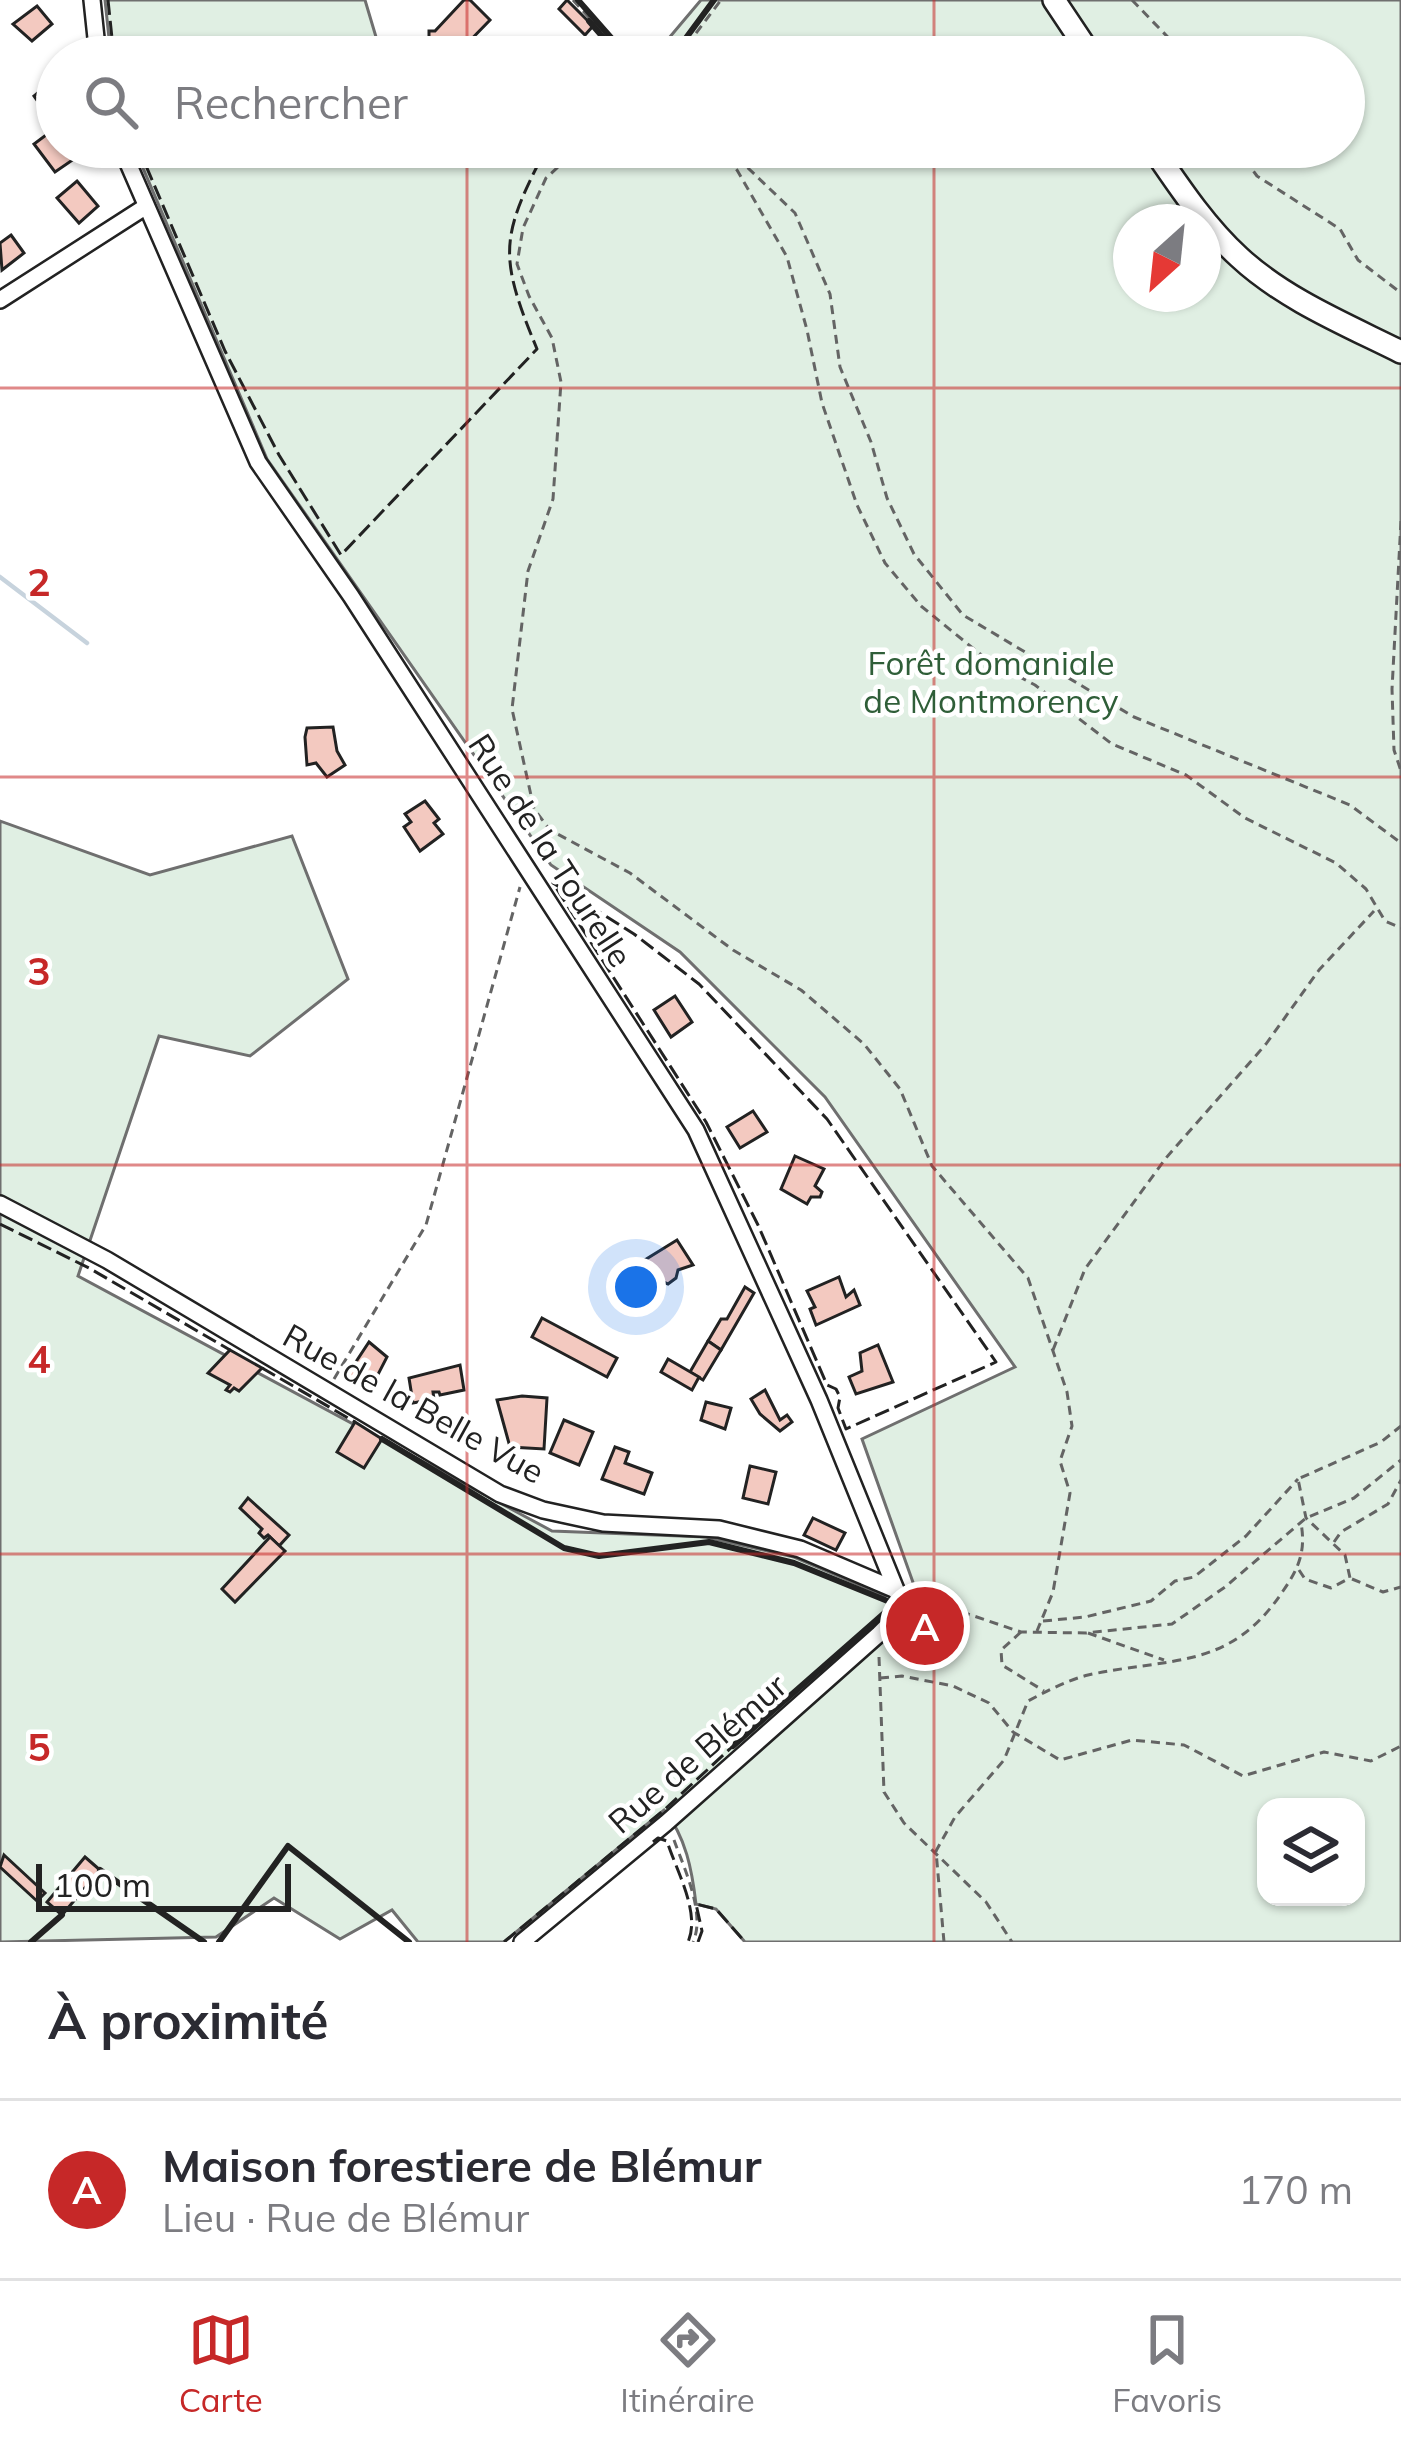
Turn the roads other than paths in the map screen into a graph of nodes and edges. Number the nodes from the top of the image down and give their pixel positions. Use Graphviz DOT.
graph roads {
  1 [pos="92,0"];
  2 [pos="1054,0"];
  3 [pos="96,36"];
  4 [pos="1078,36"];
  5 [pos="129,168"];
  6 [pos="1167,168"];
  7 [pos="145,207"];
  8 [pos="0,301"];
  9 [pos="1401,352"];
  10 [pos="0,1204"];
  11 [pos="898,1596"];
  12 [pos="522,1942"];
  1 -- 3 [label="street"];
  2 -- 4 [label="street"];
  5 -- 7 [label="street, Rue de la Tourelle"];
  6 -- 9 [label="street"];
  7 -- 8 [label="street"];
  7 -- 11 [label="street, Rue de la Tourelle"];
  10 -- 11 [label="street, Rue de la Belle Vue"];
  11 -- 12 [label="street, Rue de Blémur"];
}
